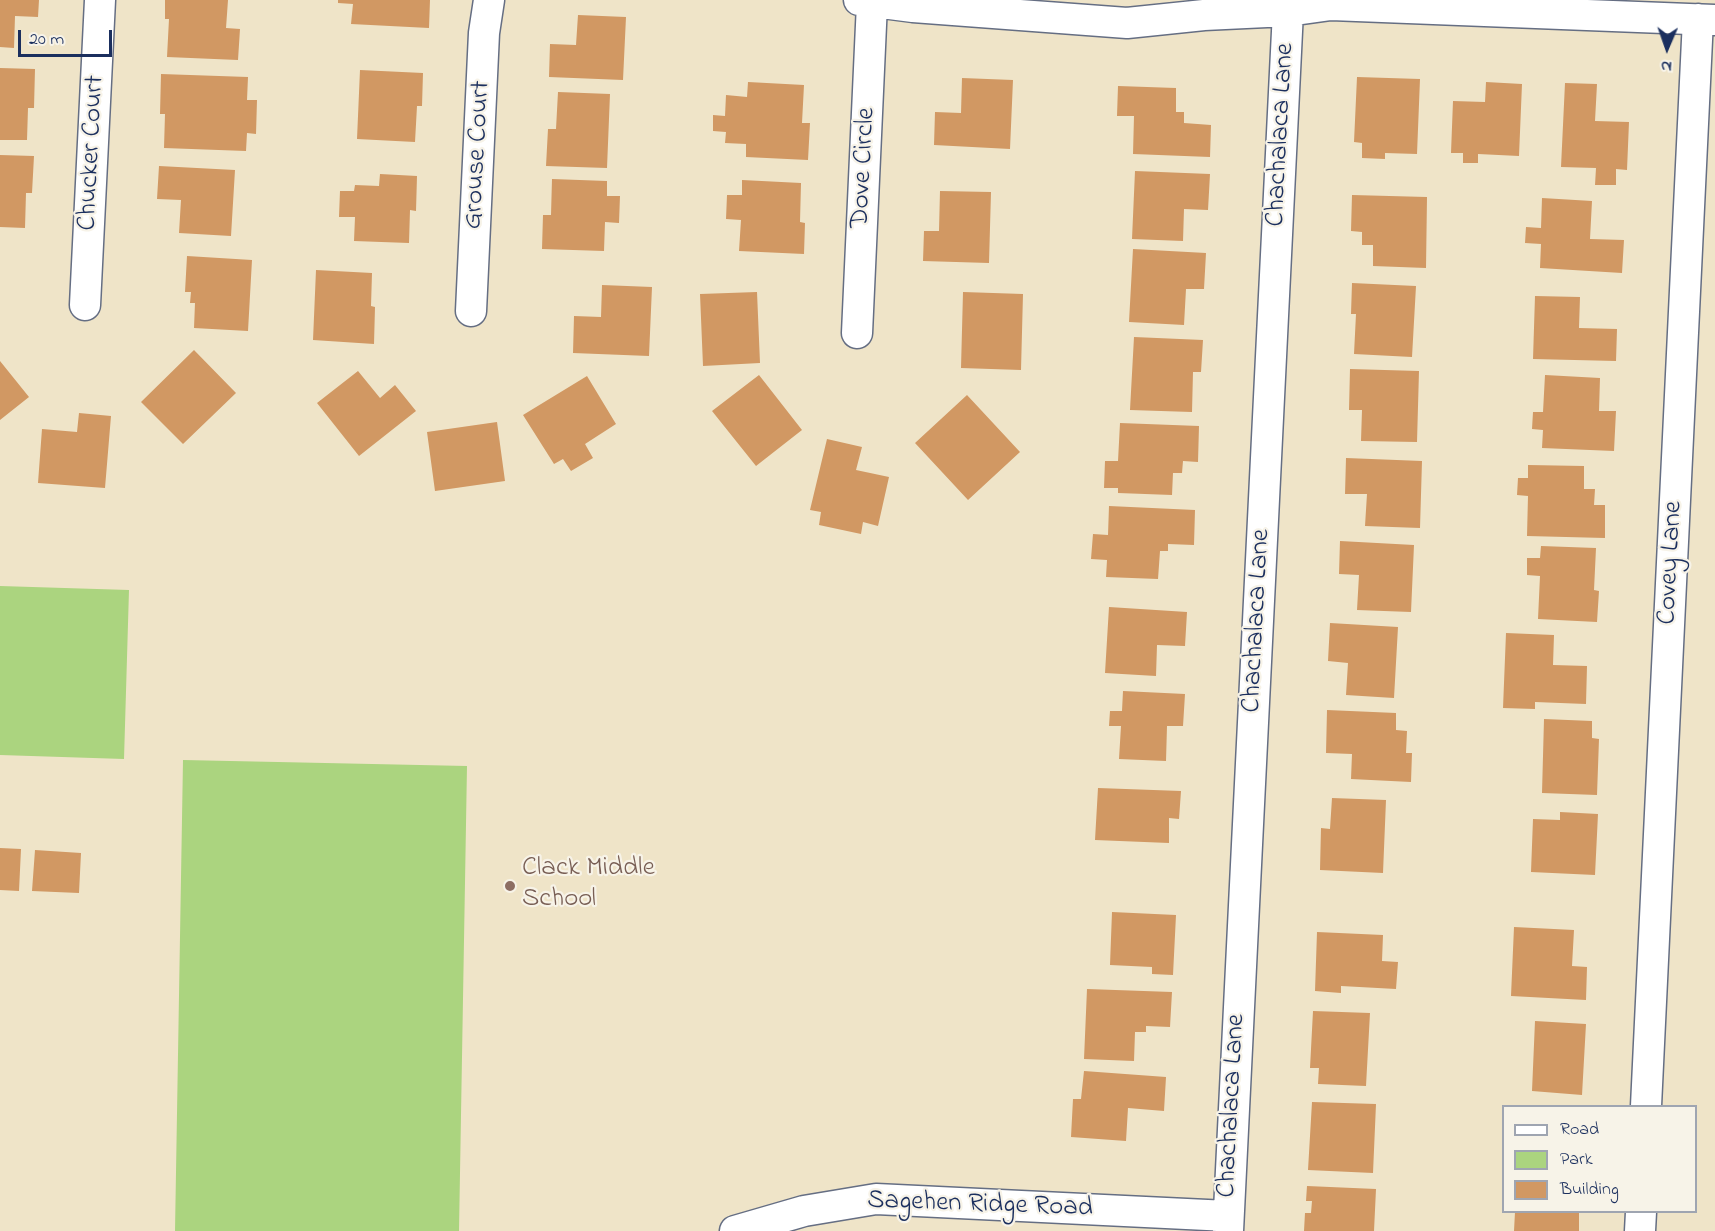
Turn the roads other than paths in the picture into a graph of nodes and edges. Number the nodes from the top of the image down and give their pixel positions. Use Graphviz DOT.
graph roads {
  1 [pos="100,0"];
  2 [pos="489,0"];
  3 [pos="865,1"];
  4 [pos="1288,11"];
  5 [pos="1707,20"];
  6 [pos="85,305"];
  7 [pos="471,311"];
  8 [pos="857,333"];
  9 [pos="1646,1105"];
  10 [pos="1641,1213"];
  11 [pos="1228,1223"];
  12 [pos="735,1231"];
  13 [pos="1640,1231"];
  1 -- 6 [label="street, Chucker Court"];
  2 -- 7 [label="street, Grouse Court"];
  3 -- 4 [label="street"];
  3 -- 8 [label="street, Dove Circle"];
  4 -- 5 [label="street"];
  4 -- 11 [label="street, Chachalaca Lane"];
  5 -- 9 [label="street, Covey Lane"];
  10 -- 13 [label="street"];
  11 -- 12 [label="street, Sagehen Ridge Road"];
}
